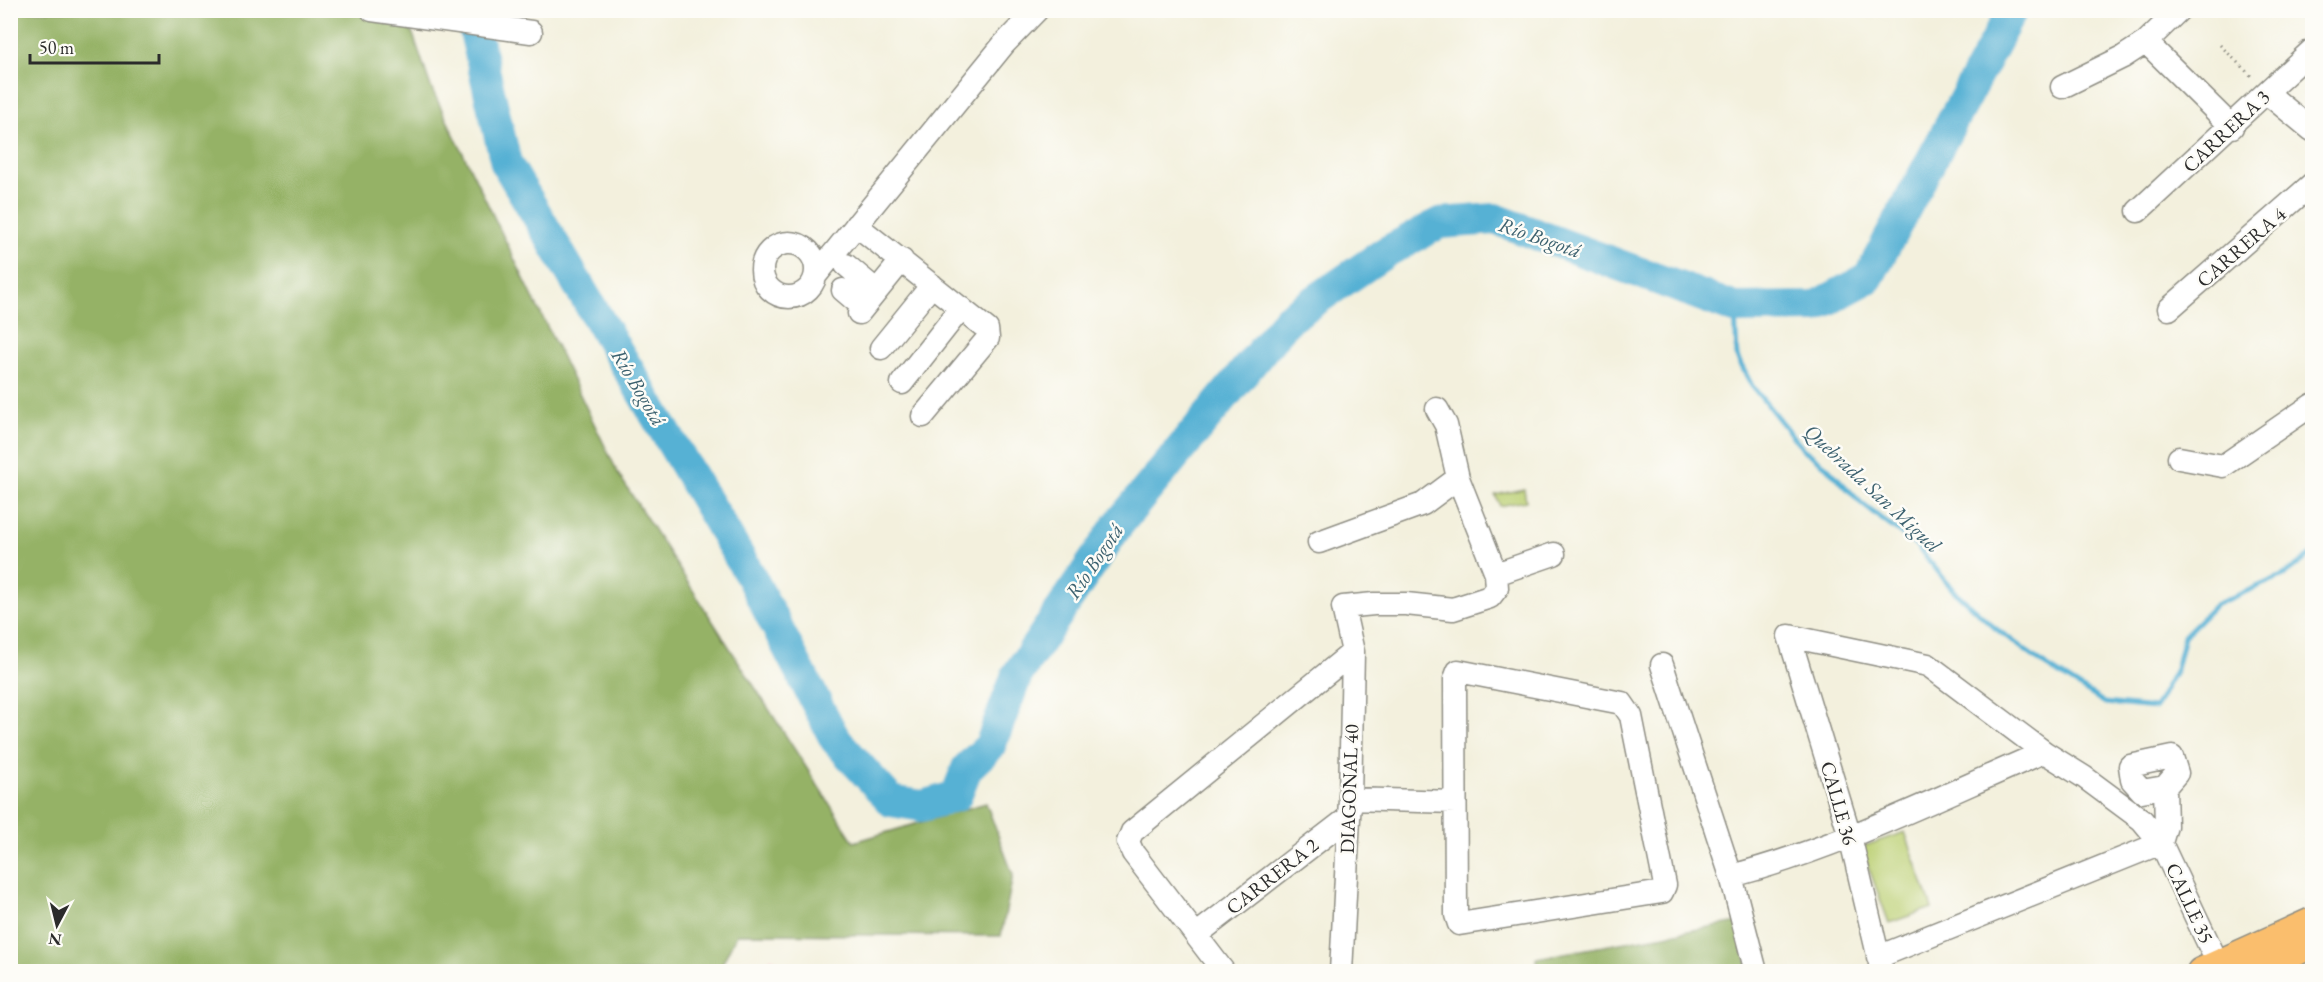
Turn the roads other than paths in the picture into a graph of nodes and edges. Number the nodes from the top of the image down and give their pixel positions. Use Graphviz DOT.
graph roads {
  1 [pos="372,10"];
  2 [pos="1036,10"];
  3 [pos="2179,10"];
  4 [pos="531,32"];
  5 [pos="2146,42"];
  6 [pos="2313,50"];
  7 [pos="2062,87"];
  8 [pos="2267,93"];
  9 [pos="2232,127"];
  10 [pos="2313,130"];
  11 [pos="2313,184"];
  12 [pos="2138,211"];
  13 [pos="856,225"];
  14 [pos="902,260"];
  15 [pos="846,265"];
  16 [pos="816,275"];
  17 [pos="932,285"];
  18 [pos="843,290"];
  19 [pos="866,304"];
  20 [pos="961,308"];
  21 [pos="2169,309"];
  22 [pos="880,348"];
  23 [pos="902,383"];
  24 [pos="2313,405"];
  25 [pos="1437,409"];
  26 [pos="923,416"];
  27 [pos="2179,458"];
  28 [pos="1458,478"];
  29 [pos="1319,542"];
  30 [pos="1554,554"];
  31 [pos="1496,574"];
  32 [pos="1790,636"];
  33 [pos="1353,652"];
  34 [pos="1662,665"];
  35 [pos="2044,752"];
  36 [pos="2166,788"];
  37 [pos="1455,802"];
  38 [pos="1349,808"];
  39 [pos="1850,836"];
  40 [pos="2161,843"];
  41 [pos="1731,876"];
  42 [pos="2313,922"];
  43 [pos="1196,935"];
  44 [pos="2313,943"];
  45 [pos="1880,964"];
  46 [pos="2210,968"];
  47 [pos="1224,972"];
  48 [pos="1341,972"];
  49 [pos="1755,972"];
  50 [pos="2257,972"];
  1 -- 4 [label="street"];
  2 -- 13 [label="street"];
  3 -- 5 [label="street"];
  5 -- 7 [label="street"];
  5 -- 9 [label="street"];
  6 -- 8 [label="street, CARRERA 3"];
  8 -- 9 [label="street, CARRERA 3"];
  8 -- 10 [label="street"];
  9 -- 12 [label="street, CARRERA 3"];
  11 -- 21 [label="street, CARRERA 4"];
  13 -- 14 [label="street"];
  13 -- 16 [label="street"];
  14 -- 17 [label="street"];
  14 -- 19 [label="street"];
  15 -- 19 [label="street"];
  17 -- 20 [label="street"];
  17 -- 22 [label="street"];
  18 -- 19 [label="street"];
  20 -- 23 [label="street"];
  20 -- 26 [label="street"];
  24 -- 27 [label="street"];
  25 -- 28 [label="street"];
  28 -- 29 [label="street"];
  28 -- 31 [label="street"];
  30 -- 31 [label="street"];
  31 -- 33 [label="street, DIAGONAL 40"];
  32 -- 35 [label="street, CALLE 35"];
  32 -- 39 [label="street, CALLE 36"];
  33 -- 38 [label="street, DIAGONAL 40"];
  33 -- 43 [label="street"];
  34 -- 41 [label="street"];
  35 -- 39 [label="street"];
  35 -- 40 [label="street, CALLE 35"];
  36 -- 40 [label="street"];
  37 -- 37 [label="street"];
  37 -- 38 [label="street"];
  38 -- 43 [label="street, CARRERA 2"];
  38 -- 48 [label="street, DIAGONAL 40"];
  39 -- 41 [label="street"];
  39 -- 45 [label="street, CALLE 36"];
  40 -- 45 [label="street"];
  40 -- 46 [label="street, CALLE 35"];
  41 -- 49 [label="street"];
  42 -- 46 [label="main road"];
  43 -- 47 [label="street"];
  44 -- 50 [label="main road"];
}
